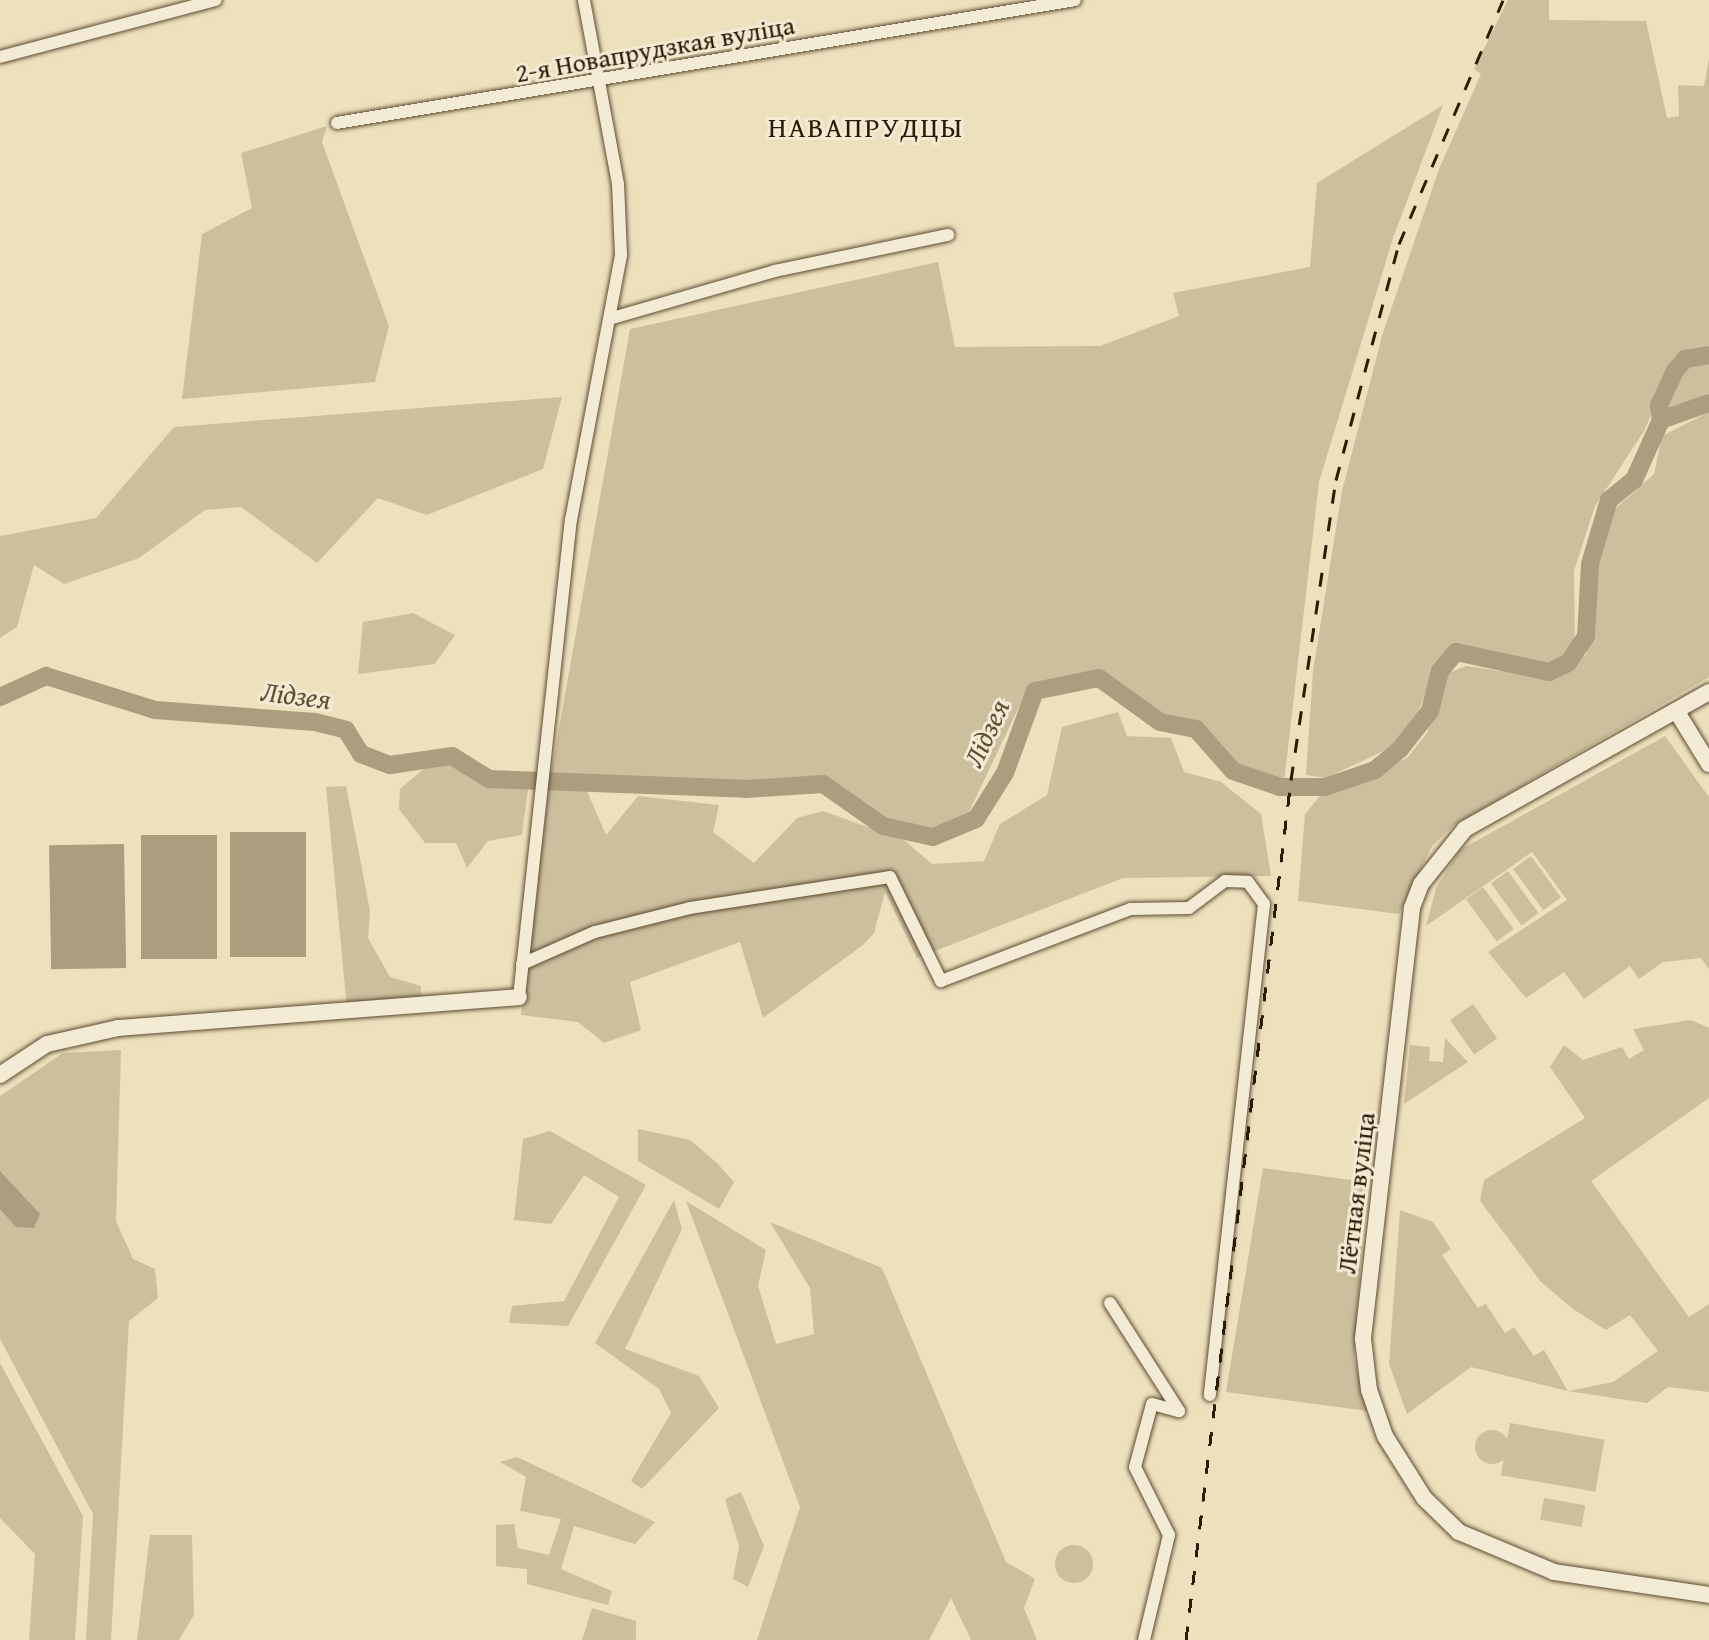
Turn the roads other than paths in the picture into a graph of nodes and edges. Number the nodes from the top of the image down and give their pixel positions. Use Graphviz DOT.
graph roads {
  1 [pos="216,0"];
  2 [pos="584,0"];
  3 [pos="1075,0"];
  4 [pos="0,57"];
  5 [pos="598,83"];
  6 [pos="337,123"];
  7 [pos="948,235"];
  8 [pos="612,318"];
  9 [pos="1709,692"];
  10 [pos="1677,712"];
  11 [pos="1709,764"];
  12 [pos="522,964"];
  13 [pos="519,997"];
  14 [pos="0,1075"];
  15 [pos="1110,1303"];
  16 [pos="1210,1395"];
  17 [pos="1709,1595"];
  18 [pos="1144,1640"];
  1 -- 4 [label="street"];
  2 -- 5 [label="street"];
  3 -- 5 [label="street, 2-я Новапрудзкая вуліца"];
  5 -- 6 [label="street, 2-я Новапрудзкая вуліца"];
  5 -- 8 [label="street"];
  7 -- 8 [label="street"];
  8 -- 12 [label="street"];
  9 -- 10 [label="street, Лётная вуліца"];
  10 -- 11 [label="street"];
  10 -- 17 [label="street, Лётная вуліца"];
  12 -- 13 [label="street"];
  12 -- 16 [label="street"];
  13 -- 14 [label="street"];
  15 -- 18 [label="street"];
}
